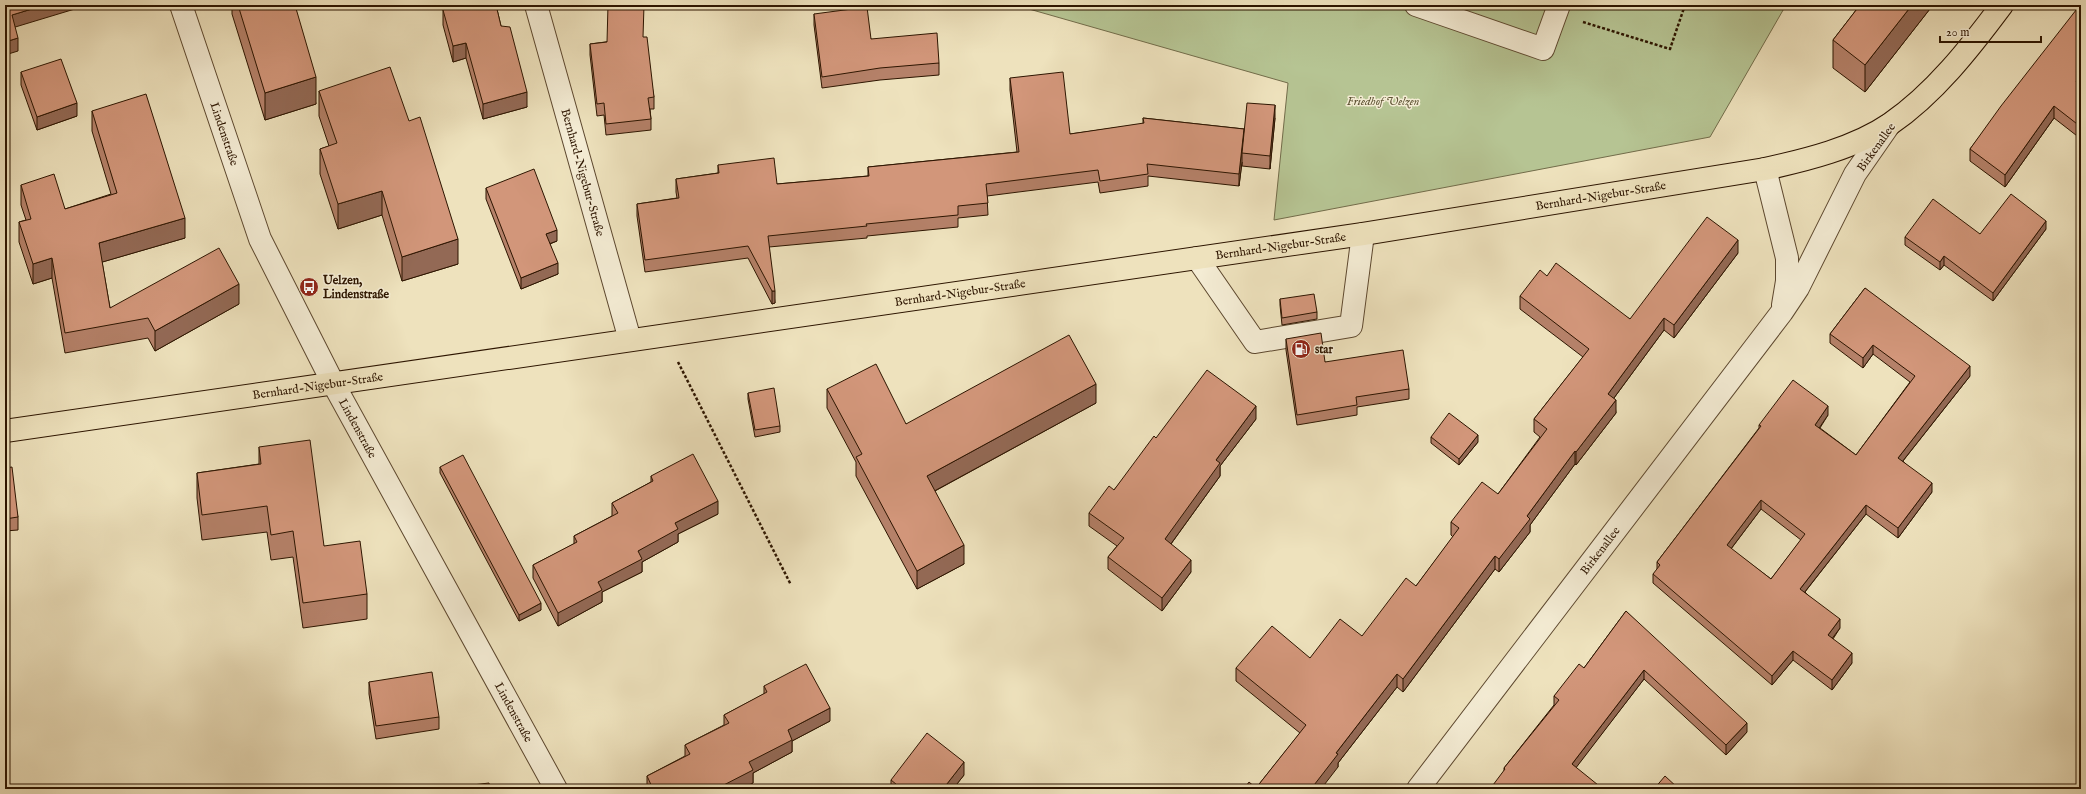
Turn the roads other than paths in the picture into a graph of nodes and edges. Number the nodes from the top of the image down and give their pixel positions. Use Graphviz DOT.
graph roads {
  1 [pos="181,5"];
  2 [pos="536,5"];
  3 [pos="1416,5"];
  4 [pos="2002,5"];
  5 [pos="1557,9"];
  6 [pos="1890,124"];
  7 [pos="1765,169"];
  8 [pos="1363,234"];
  9 [pos="1197,258"];
  10 [pos="1782,312"];
  11 [pos="630,340"];
  12 [pos="333,383"];
  13 [pos="5,431"];
  14 [pos="556,789"];
  15 [pos="1418,789"];
  1 -- 12 [label="street, Lindenstraße"];
  2 -- 11 [label="street, Bernhard-Nigebur-Straße"];
  3 -- 5 [label="street"];
  4 -- 6 [label="main road, Birkenallee"];
  6 -- 7 [label="main road, Bernhard-Nigebur-Straße"];
  6 -- 10 [label="street, Birkenallee"];
  7 -- 8 [label="main road, Bernhard-Nigebur-Straße"];
  7 -- 10 [label="street, Birkenallee"];
  8 -- 9 [label="main road, Bernhard-Nigebur-Straße"];
  8 -- 9 [label="street"];
  9 -- 11 [label="main road, Bernhard-Nigebur-Straße"];
  10 -- 15 [label="street, Birkenallee"];
  11 -- 12 [label="main road, Bernhard-Nigebur-Straße"];
  12 -- 13 [label="main road, Bernhard-Nigebur-Straße"];
  12 -- 14 [label="street, Lindenstraße"];
}
